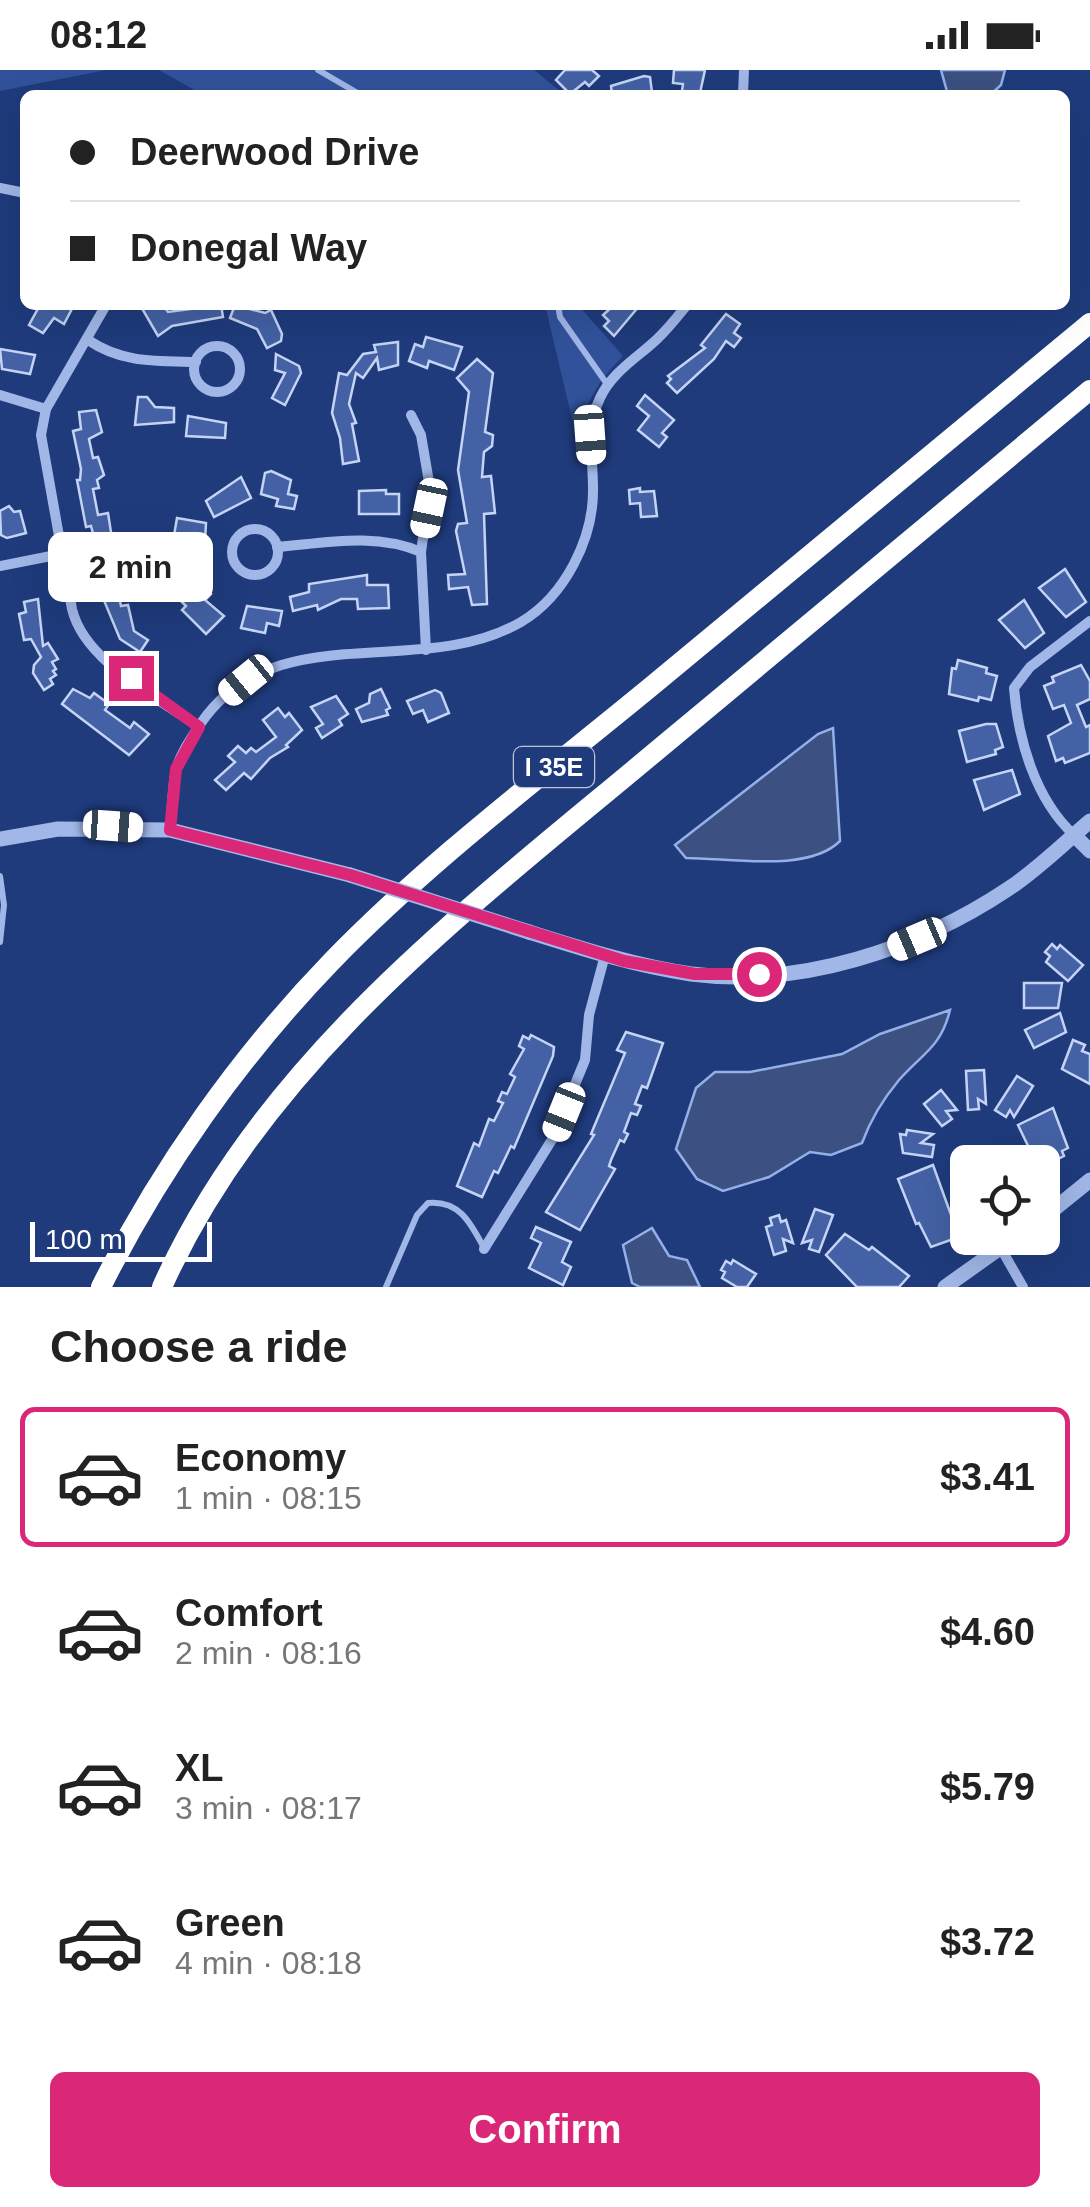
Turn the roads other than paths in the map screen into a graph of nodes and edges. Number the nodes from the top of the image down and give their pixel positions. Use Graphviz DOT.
graph roads {
  1 [pos="318,70"];
  2 [pos="352,90"];
  3 [pos="103,310"];
  4 [pos="559,310"];
  5 [pos="682,310"];
  6 [pos="1090,323"];
  7 [pos="88,340"];
  8 [pos="196,362"];
  9 [pos="608,386"];
  10 [pos="1090,390"];
  11 [pos="0,395"];
  12 [pos="46,409"];
  13 [pos="411,415"];
  14 [pos="278,547"];
  15 [pos="421,552"];
  16 [pos="61,554"];
  17 [pos="0,566"];
  18 [pos="1090,621"];
  19 [pos="426,650"];
  20 [pos="199,727"];
  21 [pos="1090,822"];
  22 [pos="170,830"];
  23 [pos="1074,835"];
  24 [pos="0,839"];
  25 [pos="1090,850"];
  26 [pos="0,876"];
  27 [pos="0,942"];
  28 [pos="605,955"];
  29 [pos="1090,1180"];
  30 [pos="1060,1204"];
  31 [pos="484,1249"];
  32 [pos="984,1255"];
  33 [pos="1010,1255"];
  34 [pos="100,1287"];
  35 [pos="162,1287"];
  36 [pos="386,1287"];
  37 [pos="944,1287"];
  38 [pos="1024,1287"];
  1 -- 2 [label="lane"];
  3 -- 7 [label="street"];
  4 -- 9 [label="lane"];
  5 -- 9 [label="street"];
  6 -- 34 [label="highway, I 35E"];
  7 -- 8 [label="street"];
  7 -- 12 [label="street"];
  8 -- 8 [label="street"];
  9 -- 19 [label="street"];
  10 -- 35 [label="highway, I 35E"];
  11 -- 12 [label="street"];
  12 -- 16 [label="street"];
  13 -- 15 [label="street"];
  14 -- 14 [label="street"];
  14 -- 15 [label="street"];
  15 -- 19 [label="street"];
  16 -- 17 [label="street"];
  16 -- 20 [label="street"];
  18 -- 23 [label="street"];
  19 -- 20 [label="street"];
  20 -- 22 [label="street"];
  21 -- 23 [label="street"];
  22 -- 24 [label="street"];
  22 -- 28 [label="street, bridge"];
  23 -- 25 [label="street"];
  23 -- 28 [label="street"];
  26 -- 27 [label="lane"];
  28 -- 31 [label="street"];
  29 -- 30 [label="street"];
  31 -- 36 [label="lane"];
  32 -- 37 [label="street"];
  33 -- 38 [label="street"];
}
